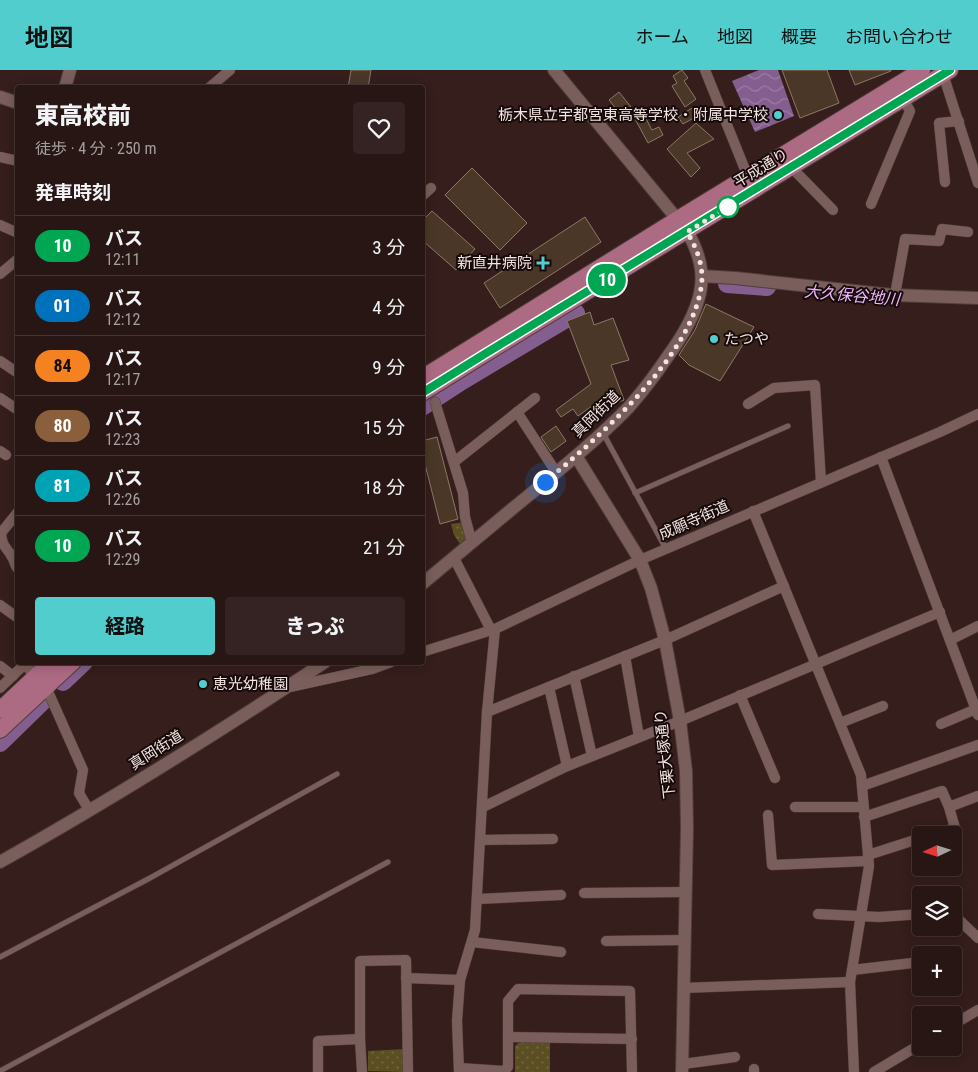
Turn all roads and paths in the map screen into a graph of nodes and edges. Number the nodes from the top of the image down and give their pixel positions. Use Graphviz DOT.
graph roads {
  1 [pos="70,70"];
  2 [pos="230,70"];
  3 [pos="554,70"];
  4 [pos="705,70"];
  5 [pos="922,70"];
  6 [pos="947,72"];
  7 [pos="68,85"];
  8 [pos="212,85"];
  9 [pos="899,92"];
  10 [pos="0,97"];
  11 [pos="15,102"];
  12 [pos="959,121"];
  13 [pos="0,157"];
  14 [pos="15,160"];
  15 [pos="792,168"];
  16 [pos="748,177"];
  17 [pos="944,182"];
  18 [pos="978,183"];
  19 [pos="431,188"];
  20 [pos="425,193"];
  21 [pos="871,204"];
  22 [pos="833,210"];
  23 [pos="0,225"];
  24 [pos="682,225"];
  25 [pos="15,231"];
  26 [pos="968,232"];
  27 [pos="15,262"];
  28 [pos="0,274"];
  29 [pos="702,276"];
  30 [pos="895,295"];
  31 [pos="978,298"];
  32 [pos="0,361"];
  33 [pos="15,371"];
  34 [pos="425,376"];
  35 [pos="0,398"];
  36 [pos="429,398"];
  37 [pos="535,398"];
  38 [pos="748,404"];
  39 [pos="15,408"];
  40 [pos="517,412"];
  41 [pos="978,414"];
  42 [pos="788,426"];
  43 [pos="602,432"];
  44 [pos="576,456"];
  45 [pos="881,457"];
  46 [pos="454,462"];
  47 [pos="556,472"];
  48 [pos="821,482"];
  49 [pos="635,493"];
  50 [pos="753,511"];
  51 [pos="15,516"];
  52 [pos="472,543"];
  53 [pos="666,549"];
  54 [pos="454,558"];
  55 [pos="15,560"];
  56 [pos="640,560"];
  57 [pos="425,582"];
  58 [pos="784,586"];
  59 [pos="0,605"];
  60 [pos="940,612"];
  61 [pos="15,616"];
  62 [pos="978,626"];
  63 [pos="493,630"];
  64 [pos="665,640"];
  65 [pos="950,640"];
  66 [pos="425,651"];
  67 [pos="625,656"];
  68 [pos="816,663"];
  69 [pos="46,665"];
  70 [pos="62,665"];
  71 [pos="322,665"];
  72 [pos="381,665"];
  73 [pos="0,666"];
  74 [pos="33,673"];
  75 [pos="13,676"];
  76 [pos="574,676"];
  77 [pos="549,687"];
  78 [pos="0,688"];
  79 [pos="287,688"];
  80 [pos="740,695"];
  81 [pos="883,706"];
  82 [pos="0,710"];
  83 [pos="487,712"];
  84 [pos="977,712"];
  85 [pos="680,721"];
  86 [pos="840,723"];
  87 [pos="940,724"];
  88 [pos="0,730"];
  89 [pos="639,737"];
  90 [pos="978,745"];
  91 [pos="592,756"];
  92 [pos="566,766"];
  93 [pos="337,774"];
  94 [pos="775,778"];
  95 [pos="862,786"];
  96 [pos="978,796"];
  97 [pos="483,807"];
  98 [pos="949,807"];
  99 [pos="795,808"];
  100 [pos="89,810"];
  101 [pos="864,812"];
  102 [pos="768,815"];
  103 [pos="954,826"];
  104 [pos="553,839"];
  105 [pos="481,840"];
  106 [pos="912,841"];
  107 [pos="868,858"];
  108 [pos="0,862"];
  109 [pos="388,862"];
  110 [pos="686,892"];
  111 [pos="584,893"];
  112 [pos="561,895"];
  113 [pos="477,899"];
  114 [pos="818,914"];
  115 [pos="912,915"];
  116 [pos="861,916"];
  117 [pos="962,923"];
  118 [pos="978,938"];
  119 [pos="684,940"];
  120 [pos="606,941"];
  121 [pos="472,942"];
  122 [pos="561,952"];
  123 [pos="0,957"];
  124 [pos="912,963"];
  125 [pos="852,970"];
  126 [pos="406,978"];
  127 [pos="460,980"];
  128 [pos="850,982"];
  129 [pos="683,988"];
  130 [pos="978,1010"];
  131 [pos="962,1019"];
  132 [pos="508,1038"];
  133 [pos="360,1039"];
  134 [pos="632,1039"];
  135 [pos="912,1049"];
  136 [pos="735,1057"];
  137 [pos="682,1068"];
  138 [pos="459,1070"];
  139 [pos="504,1071"];
  140 [pos="0,1072"];
  141 [pos="318,1072"];
  142 [pos="362,1072"];
  143 [pos="408,1072"];
  144 [pos="632,1072"];
  145 [pos="854,1072"];
  146 [pos="874,1072"];
  1 -- 7 [label="street"];
  2 -- 8 [label="street"];
  3 -- 24 [label="street, 真岡街道"];
  4 -- 16 [label="street"];
  5 -- 9 [label="main road, 平成通り"];
  6 -- 9 [label="main road, 平成通り"];
  6 -- 12 [label="street"];
  9 -- 15 [label="main road, 平成通り"];
  9 -- 16 [label="main road, 平成通り"];
  9 -- 21 [label="street"];
  10 -- 11 [label="street"];
  12 -- 17 [label="street"];
  12 -- 18 [label="street"];
  13 -- 14 [label="street"];
  15 -- 22 [label="street"];
  15 -- 24 [label="main road, 平成通り"];
  16 -- 24 [label="main road, 平成通り"];
  19 -- 20 [label="street"];
  23 -- 25 [label="street"];
  24 -- 29 [label="street, 真岡街道"];
  24 -- 34 [label="main road, 平成通り"];
  24 -- 36 [label="main road, 平成通り"];
  26 -- 30 [label="street"];
  27 -- 28 [label="street"];
  29 -- 30 [label="street"];
  29 -- 43 [label="street, 真岡街道"];
  30 -- 31 [label="street"];
  32 -- 33 [label="street"];
  35 -- 39 [label="street"];
  36 -- 46 [label="street"];
  37 -- 40 [label="street"];
  38 -- 48 [label="street"];
  40 -- 46 [label="street"];
  40 -- 47 [label="street"];
  41 -- 45 [label="street, 成願寺街道"];
  42 -- 49 [label="lane"];
  43 -- 44 [label="street, 真岡街道"];
  43 -- 49 [label="lane"];
  44 -- 47 [label="street, 真岡街道"];
  44 -- 56 [label="street, 下栗大塚通り"];
  45 -- 48 [label="street, 成願寺街道"];
  45 -- 60 [label="street"];
  46 -- 52 [label="street"];
  47 -- 52 [label="street, 真岡街道"];
  48 -- 50 [label="street, 成願寺街道"];
  49 -- 53 [label="lane"];
  50 -- 53 [label="street, 成願寺街道"];
  50 -- 58 [label="street"];
  51 -- 55 [label="street"];
  52 -- 54 [label="street, 真岡街道"];
  53 -- 56 [label="street, 成願寺街道"];
  54 -- 57 [label="street, 真岡街道"];
  54 -- 63 [label="street"];
  56 -- 63 [label="street, 成願寺街道"];
  56 -- 64 [label="street, 下栗大塚通り"];
  58 -- 64 [label="street"];
  58 -- 68 [label="street"];
  59 -- 61 [label="street"];
  60 -- 65 [label="street"];
  60 -- 68 [label="street"];
  62 -- 65 [label="street"];
  63 -- 66 [label="street, 成願寺街道"];
  63 -- 83 [label="street"];
  64 -- 67 [label="street"];
  64 -- 85 [label="street, 下栗大塚通り"];
  65 -- 84 [label="street"];
  67 -- 76 [label="street"];
  67 -- 89 [label="street"];
  68 -- 80 [label="street"];
  68 -- 86 [label="street"];
  69 -- 74 [label="main road"];
  70 -- 74 [label="main road"];
  71 -- 79 [label="street, 真岡街道"];
  72 -- 79 [label="street"];
  73 -- 75 [label="street"];
  74 -- 75 [label="street"];
  74 -- 82 [label="main road"];
  74 -- 88 [label="main road"];
  74 -- 100 [label="street"];
  75 -- 78 [label="street"];
  76 -- 77 [label="street"];
  76 -- 91 [label="street"];
  77 -- 83 [label="street"];
  77 -- 92 [label="street"];
  79 -- 100 [label="street, 真岡街道"];
  80 -- 85 [label="street"];
  80 -- 94 [label="street"];
  81 -- 86 [label="street"];
  83 -- 97 [label="street"];
  84 -- 87 [label="street"];
  85 -- 89 [label="street"];
  85 -- 110 [label="street, 下栗大塚通り"];
  86 -- 95 [label="street"];
  89 -- 91 [label="street"];
  90 -- 95 [label="street"];
  91 -- 92 [label="street"];
  92 -- 97 [label="street"];
  93 -- 123 [label="lane"];
  95 -- 101 [label="street"];
  96 -- 98 [label="street"];
  97 -- 105 [label="street"];
  98 -- 101 [label="street"];
  98 -- 103 [label="street"];
  99 -- 101 [label="street"];
  100 -- 108 [label="street, 真岡街道"];
  101 -- 107 [label="street"];
  102 -- 107 [label="street"];
  104 -- 105 [label="street"];
  105 -- 113 [label="street"];
  106 -- 107 [label="street"];
  107 -- 116 [label="street"];
  109 -- 140 [label="lane"];
  110 -- 111 [label="street"];
  110 -- 119 [label="street, 下栗大塚通り"];
  112 -- 113 [label="street"];
  113 -- 121 [label="street"];
  114 -- 116 [label="street"];
  115 -- 116 [label="street"];
  116 -- 125 [label="street"];
  117 -- 118 [label="street"];
  119 -- 120 [label="street"];
  119 -- 129 [label="street, 下栗大塚通り"];
  121 -- 122 [label="street"];
  121 -- 127 [label="street"];
  124 -- 125 [label="street"];
  125 -- 128 [label="street"];
  126 -- 127 [label="street"];
  126 -- 133 [label="street"];
  126 -- 143 [label="street"];
  127 -- 138 [label="street"];
  128 -- 129 [label="street"];
  128 -- 145 [label="street"];
  129 -- 137 [label="street, 下栗大塚通り"];
  130 -- 131 [label="street"];
  132 -- 134 [label="street"];
  132 -- 134 [label="street"];
  132 -- 139 [label="street"];
  133 -- 141 [label="street"];
  133 -- 142 [label="street"];
  134 -- 144 [label="street"];
  135 -- 146 [label="street"];
  136 -- 137 [label="street"];
  138 -- 139 [label="street"];
}
